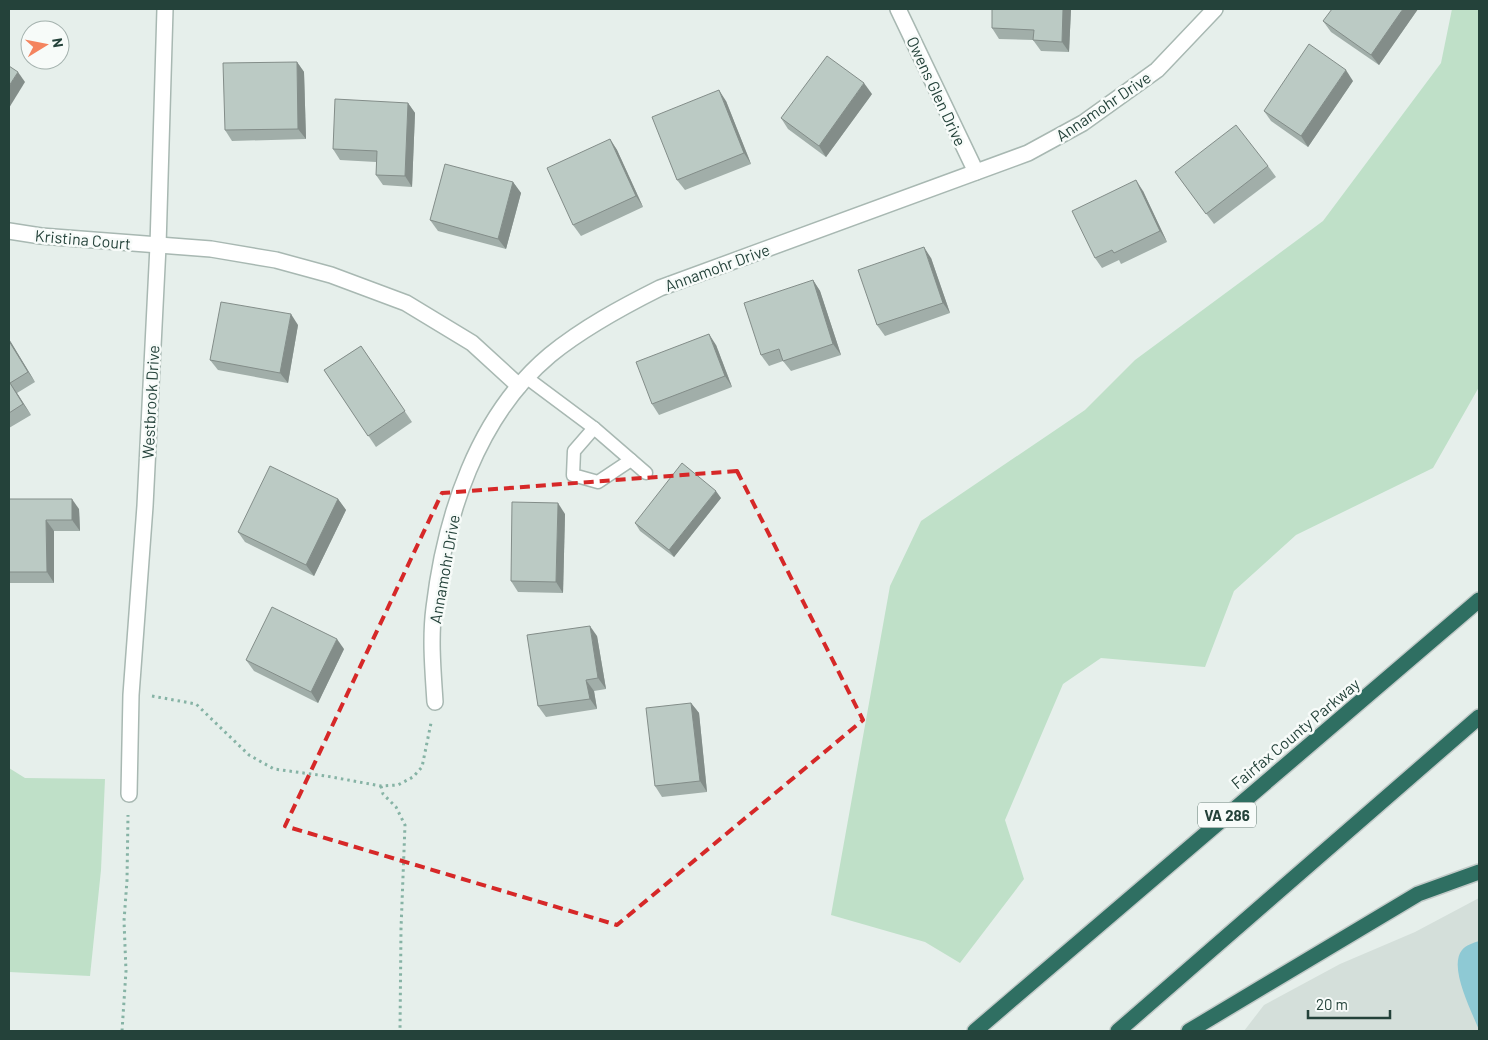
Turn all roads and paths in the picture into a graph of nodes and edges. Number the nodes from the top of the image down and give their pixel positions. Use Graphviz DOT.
graph roads {
  1 [pos="165,9"];
  2 [pos="898,9"];
  3 [pos="1215,9"];
  4 [pos="976,172"];
  5 [pos="9,231"];
  6 [pos="158,246"];
  7 [pos="523,382"];
  8 [pos="594,428"];
  9 [pos="631,460"];
  10 [pos="646,473"];
  11 [pos="1479,595"];
  12 [pos="1474,604"];
  13 [pos="131,694"];
  14 [pos="435,702"];
  15 [pos="1479,717"];
  16 [pos="381,786"];
  17 [pos="129,794"];
  18 [pos="1479,872"];
  19 [pos="122,1031"];
  20 [pos="400,1031"];
  21 [pos="975,1031"];
  22 [pos="1118,1031"];
  23 [pos="1189,1031"];
  1 -- 6 [label="street, Westbrook Drive"];
  2 -- 4 [label="street, Owens Glen Drive"];
  3 -- 4 [label="street, Annamohr Drive"];
  4 -- 7 [label="street, Annamohr Drive"];
  5 -- 6 [label="street, Kristina Court"];
  6 -- 7 [label="street, Kristina Court"];
  6 -- 13 [label="street, Westbrook Drive"];
  7 -- 8 [label="lane"];
  7 -- 14 [label="street, Annamohr Drive"];
  8 -- 9 [label="lane"];
  8 -- 9 [label="lane"];
  9 -- 10 [label="lane"];
  11 -- 12 [label="highway, Fairfax County Parkway"];
  12 -- 21 [label="highway, Fairfax County Parkway / VA 286"];
  13 -- 16 [label="path"];
  13 -- 17 [label="street, Westbrook Drive"];
  14 -- 16 [label="path"];
  15 -- 22 [label="highway"];
  16 -- 20 [label="path"];
  17 -- 19 [label="path"];
  18 -- 23 [label="highway"];
}
